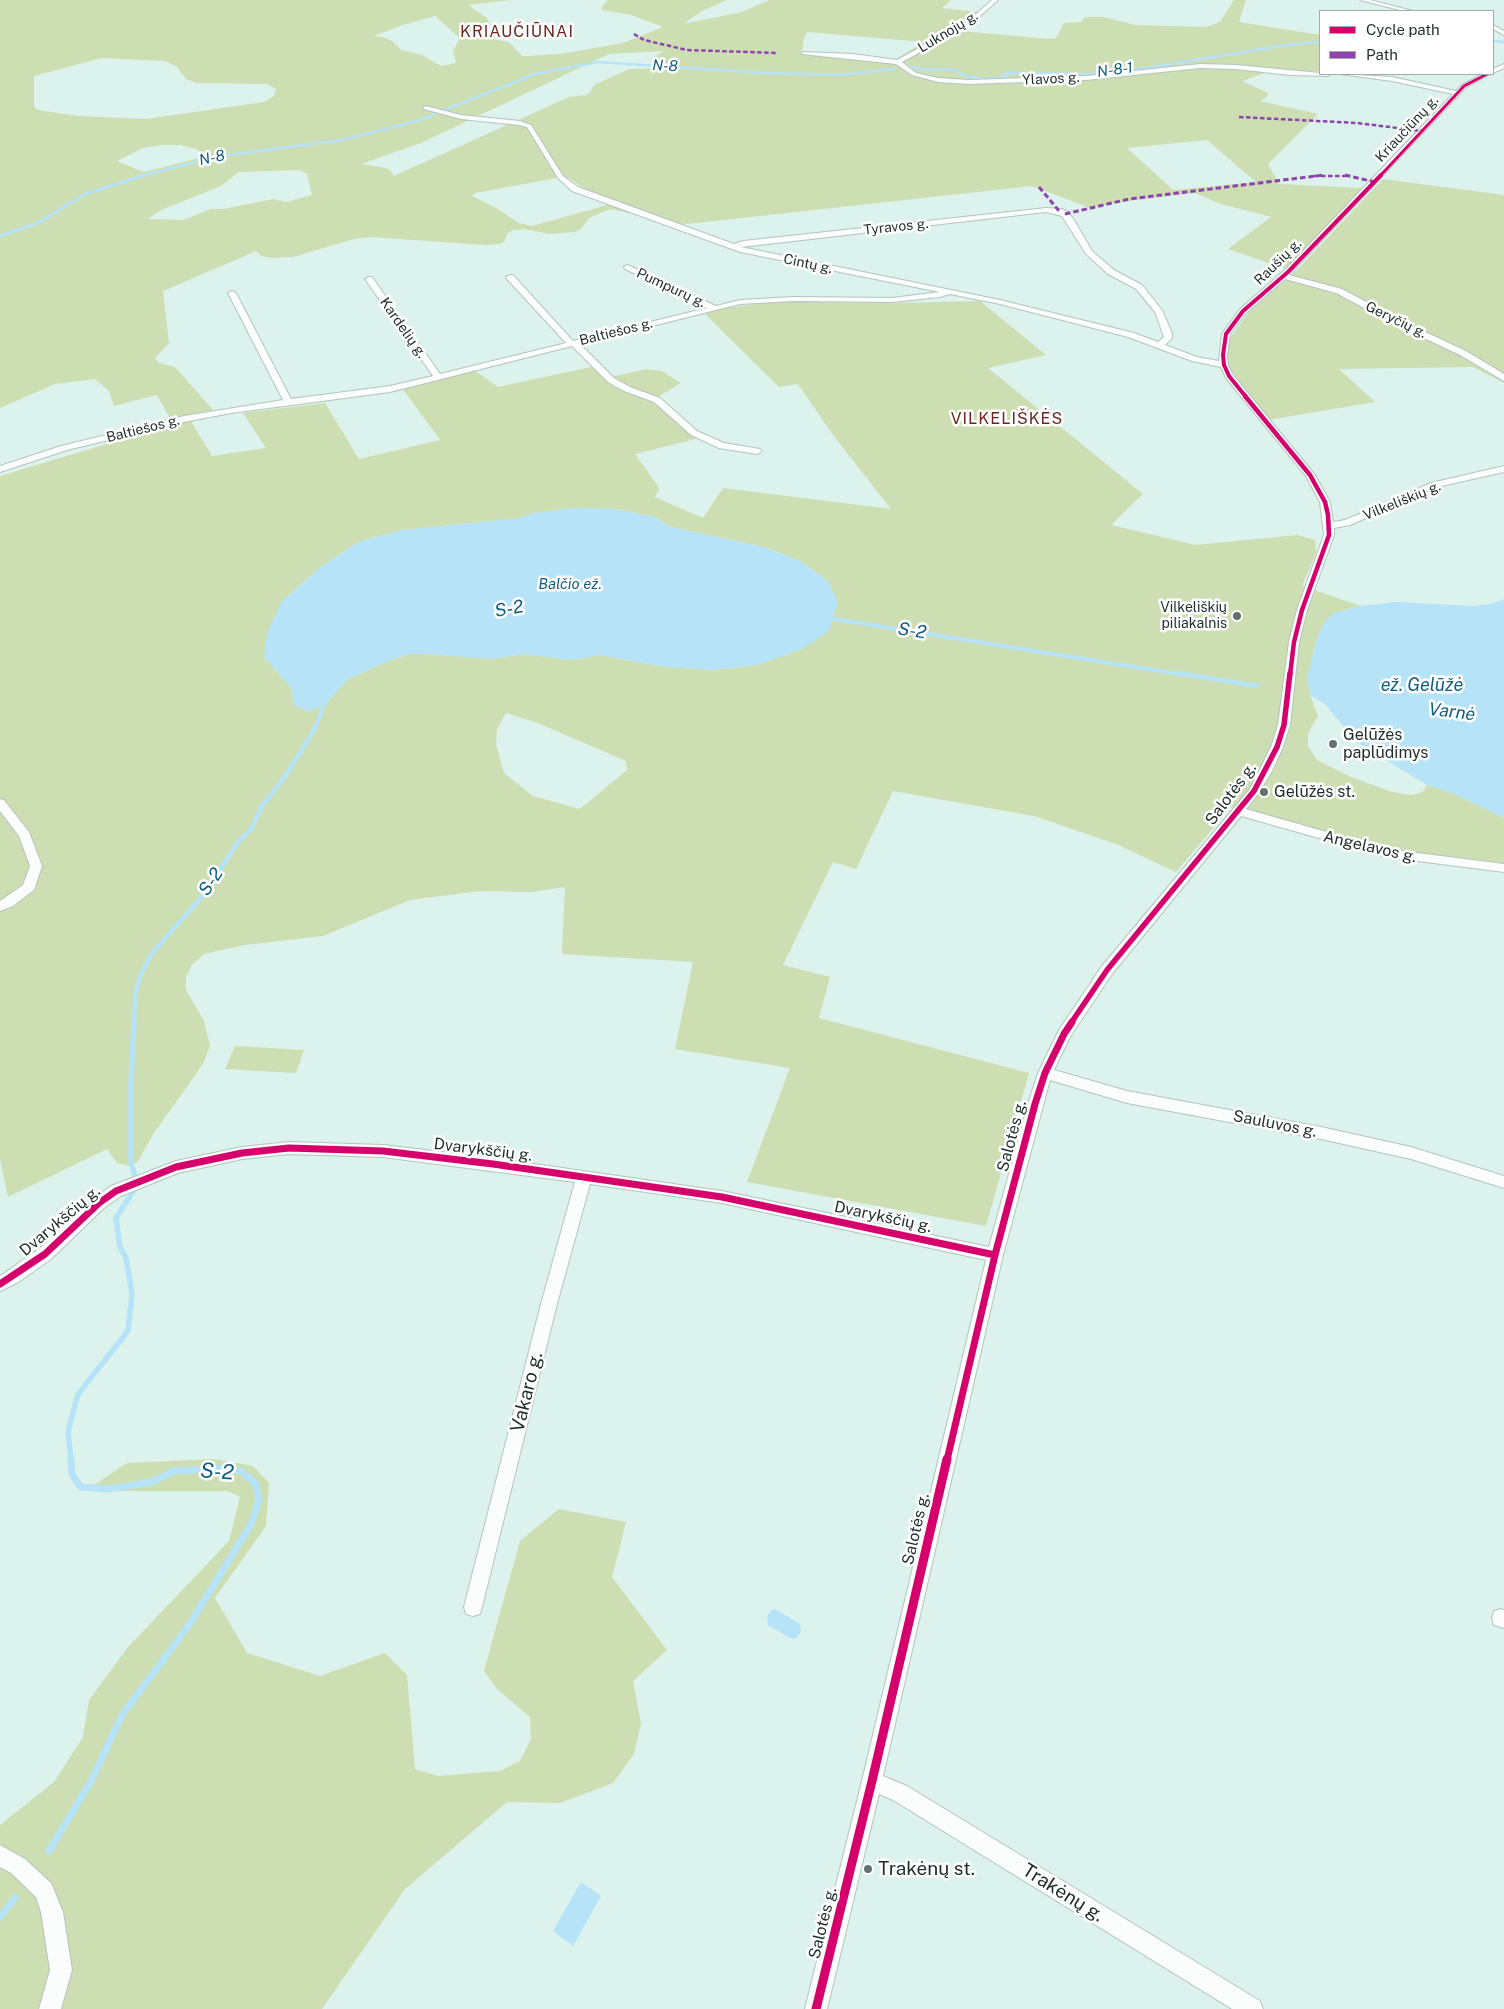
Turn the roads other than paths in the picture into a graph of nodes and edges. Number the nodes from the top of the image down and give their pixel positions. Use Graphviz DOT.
graph roads {
  1 [pos="995,0"];
  2 [pos="1363,0"];
  3 [pos="1406,10"];
  4 [pos="804,54"];
  5 [pos="898,62"];
  6 [pos="1319,74"];
  7 [pos="1351,75"];
  8 [pos="1485,75"];
  9 [pos="1457,93"];
  10 [pos="426,108"];
  11 [pos="1370,186"];
  12 [pos="735,247"];
  13 [pos="628,268"];
  14 [pos="1283,276"];
  15 [pos="510,277"];
  16 [pos="369,279"];
  17 [pos="948,292"];
  18 [pos="232,293"];
  19 [pos="714,308"];
  20 [pos="572,343"];
  21 [pos="1160,346"];
  22 [pos="1224,365"];
  23 [pos="438,377"];
  24 [pos="1504,378"];
  25 [pos="288,402"];
  26 [pos="757,451"];
  27 [pos="0,469"];
  28 [pos="1504,470"];
  29 [pos="1330,525"];
  30 [pos="0,803"];
  31 [pos="1238,811"];
  32 [pos="1504,868"];
  33 [pos="0,906"];
  34 [pos="1046,1073"];
  35 [pos="584,1177"];
  36 [pos="1504,1182"];
  37 [pos="995,1255"];
  38 [pos="0,1284"];
  39 [pos="473,1607"];
  40 [pos="872,1782"];
  41 [pos="0,1855"];
  42 [pos="50,2009"];
  43 [pos="816,2009"];
  44 [pos="1252,2009"];
  1 -- 5 [label="street, Luknojų g."];
  2 -- 3 [label="street"];
  4 -- 5 [label="street"];
  5 -- 6 [label="street, Ylavos g."];
  7 -- 9 [label="street"];
  8 -- 9 [label="street, Kriaučiūnų g."];
  9 -- 11 [label="street, Kriaučiūnų g."];
  10 -- 12 [label="street, Cintų g."];
  11 -- 14 [label="street, Raušių g."];
  12 -- 17 [label="street, Cintų g."];
  12 -- 21 [label="street, Tyravos g."];
  13 -- 19 [label="street, Pumpurų g."];
  14 -- 22 [label="street, Raušių g."];
  14 -- 24 [label="street, Geryčių g."];
  15 -- 20 [label="street"];
  16 -- 23 [label="street, Kardelių g."];
  17 -- 19 [label="street, Baltiešos g."];
  17 -- 21 [label="street, Cintų g."];
  18 -- 25 [label="street"];
  19 -- 20 [label="street, Baltiešos g."];
  20 -- 23 [label="street, Baltiešos g."];
  20 -- 26 [label="street"];
  21 -- 22 [label="street, Cintų g."];
  22 -- 29 [label="street, Salotės g."];
  23 -- 25 [label="street, Baltiešos g."];
  25 -- 27 [label="street, Baltiešos g."];
  28 -- 29 [label="street, Vilkeliškių g."];
  29 -- 31 [label="street, Salotės g."];
  30 -- 33 [label="street"];
  31 -- 32 [label="street, Angelavos g."];
  31 -- 34 [label="street, Salotės g."];
  34 -- 36 [label="street, Sauluvos g."];
  34 -- 37 [label="street, Salotės g."];
  35 -- 37 [label="street, Dvarykščių g."];
  35 -- 38 [label="street, Dvarykščių g."];
  35 -- 39 [label="street, Vakaro g."];
  37 -- 40 [label="street, Salotės g."];
  40 -- 43 [label="street, Salotės g."];
  40 -- 44 [label="street, Trakėnų g."];
  41 -- 42 [label="street"];
}
